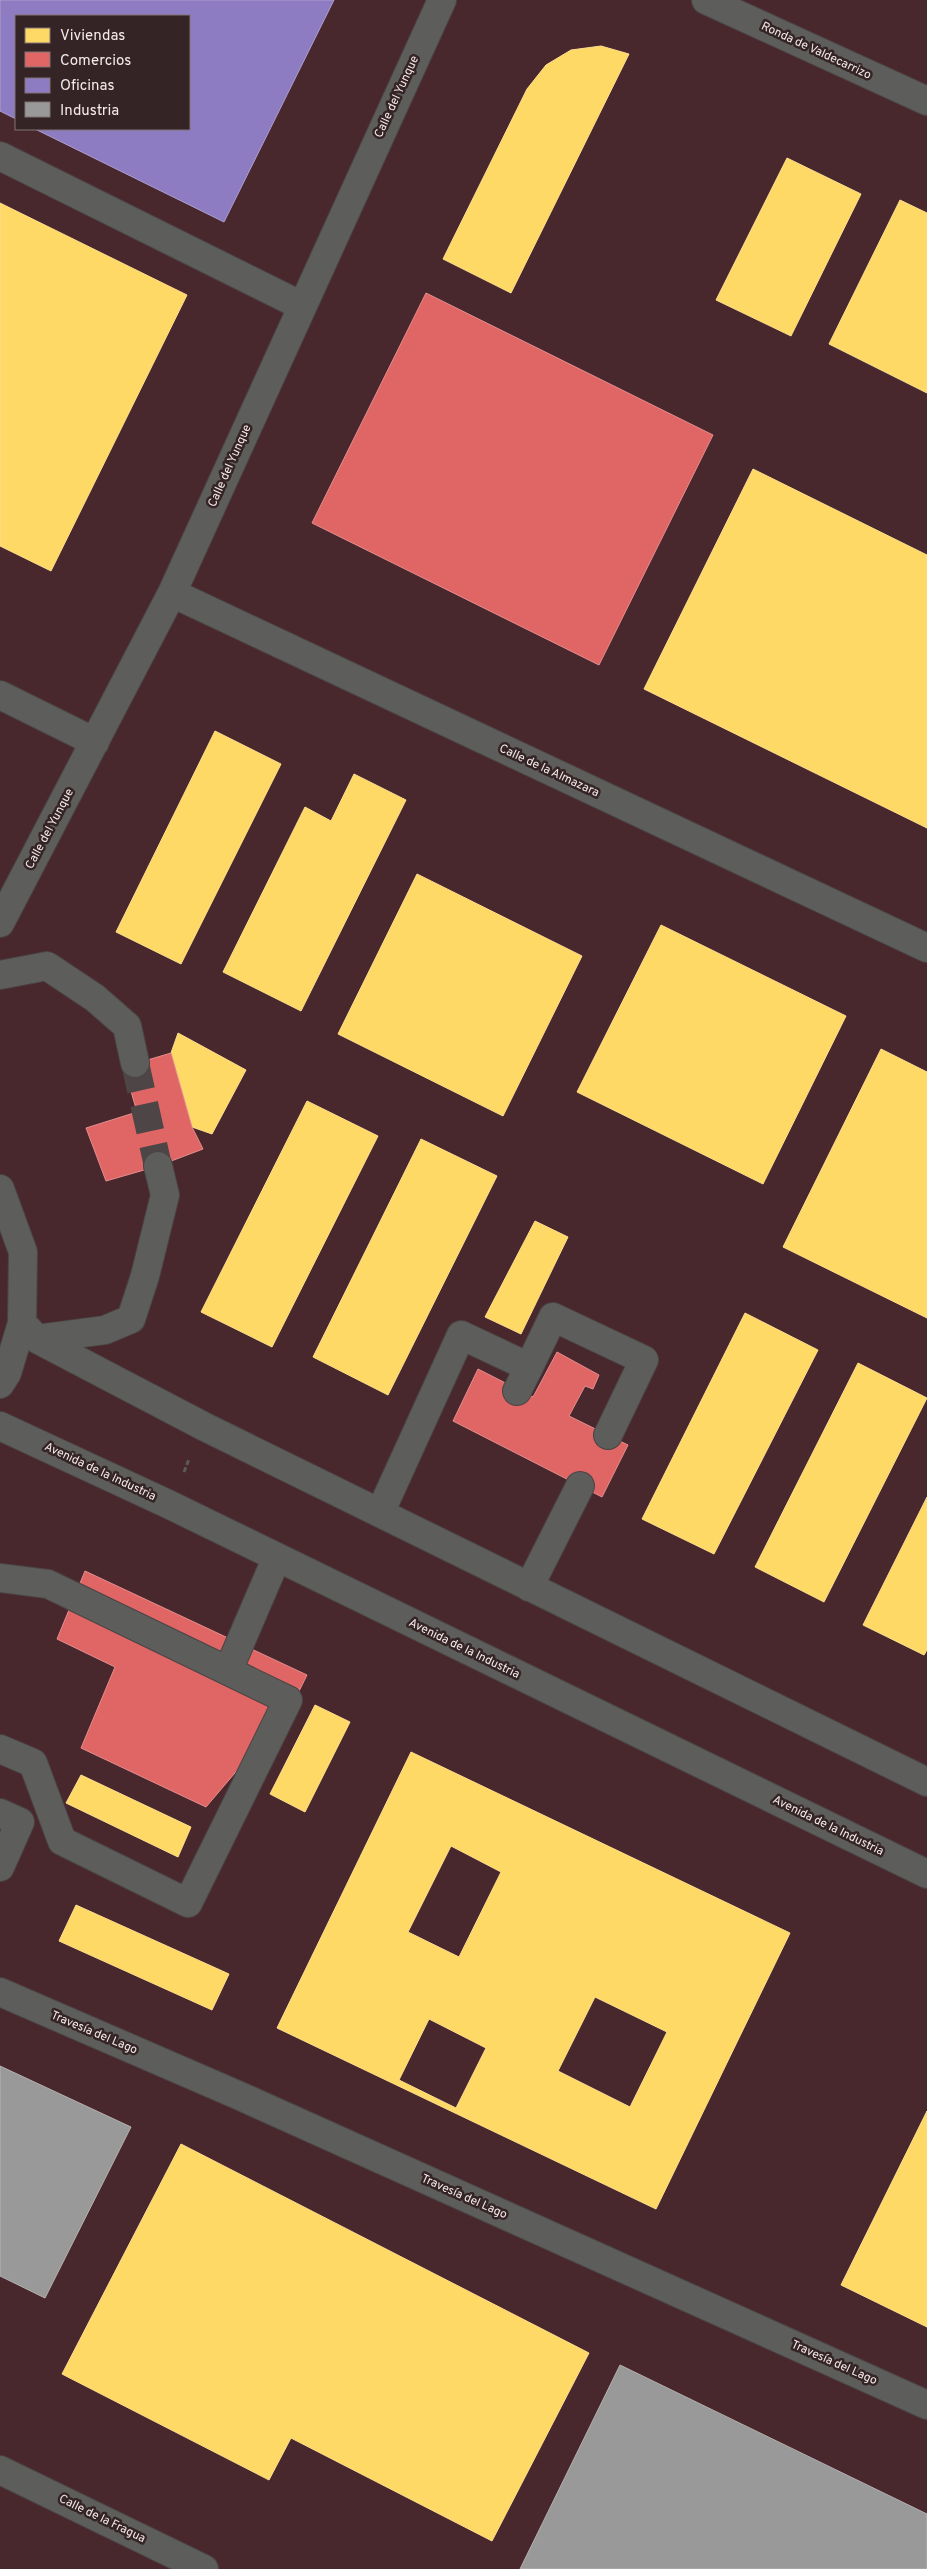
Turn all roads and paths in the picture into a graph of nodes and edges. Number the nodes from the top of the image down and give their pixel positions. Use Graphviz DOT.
graph roads {
  1 [pos="442,0"];
  2 [pos="706,0"];
  3 [pos="927,101"];
  4 [pos="0,156"];
  5 [pos="302,306"];
  6 [pos="172,594"];
  7 [pos="0,695"];
  8 [pos="95,742"];
  9 [pos="0,923"];
  10 [pos="927,948"];
  11 [pos="0,975"];
  12 [pos="135,1063"];
  13 [pos="158,1166"];
  14 [pos="0,1189"];
  15 [pos="30,1331"];
  16 [pos="529,1367"];
  17 [pos="0,1384"];
  18 [pos="517,1391"];
  19 [pos="0,1426"];
  20 [pos="205,1427"];
  21 [pos="608,1435"];
  22 [pos="580,1486"];
  23 [pos="168,1504"];
  24 [pos="380,1514"];
  25 [pos="277,1557"];
  26 [pos="0,1578"];
  27 [pos="529,1587"];
  28 [pos="228,1671"];
  29 [pos="0,1749"];
  30 [pos="927,1782"];
  31 [pos="0,1813"];
  32 [pos="0,1867"];
  33 [pos="927,1874"];
  34 [pos="0,1992"];
  35 [pos="927,2404"];
  36 [pos="0,2470"];
  37 [pos="204,2569"];
  1 -- 5 [label="street, Calle del Yunque"];
  2 -- 3 [label="street, Ronda de Valdecarrizo"];
  4 -- 5 [label="street"];
  5 -- 6 [label="street, Calle del Yunque"];
  6 -- 8 [label="street, Calle del Yunque"];
  6 -- 10 [label="street, Calle de la Almazara"];
  7 -- 8 [label="street"];
  8 -- 9 [label="street, Calle del Yunque"];
  11 -- 12 [label="street"];
  13 -- 15 [label="street"];
  14 -- 15 [label="street"];
  15 -- 17 [label="street"];
  15 -- 20 [label="street"];
  16 -- 18 [label="street"];
  16 -- 21 [label="street"];
  16 -- 24 [label="street"];
  19 -- 23 [label="street, Avenida de la Industria"];
  20 -- 23 [label="path"];
  20 -- 24 [label="street"];
  22 -- 27 [label="street"];
  23 -- 25 [label="street, Avenida de la Industria"];
  24 -- 27 [label="street"];
  25 -- 28 [label="street"];
  25 -- 33 [label="street, Avenida de la Industria"];
  26 -- 28 [label="street"];
  27 -- 30 [label="street"];
  28 -- 29 [label="street"];
  31 -- 32 [label="street"];
  34 -- 35 [label="street, Travesía del Lago"];
  36 -- 37 [label="street, Calle de la Fragua"];
}
